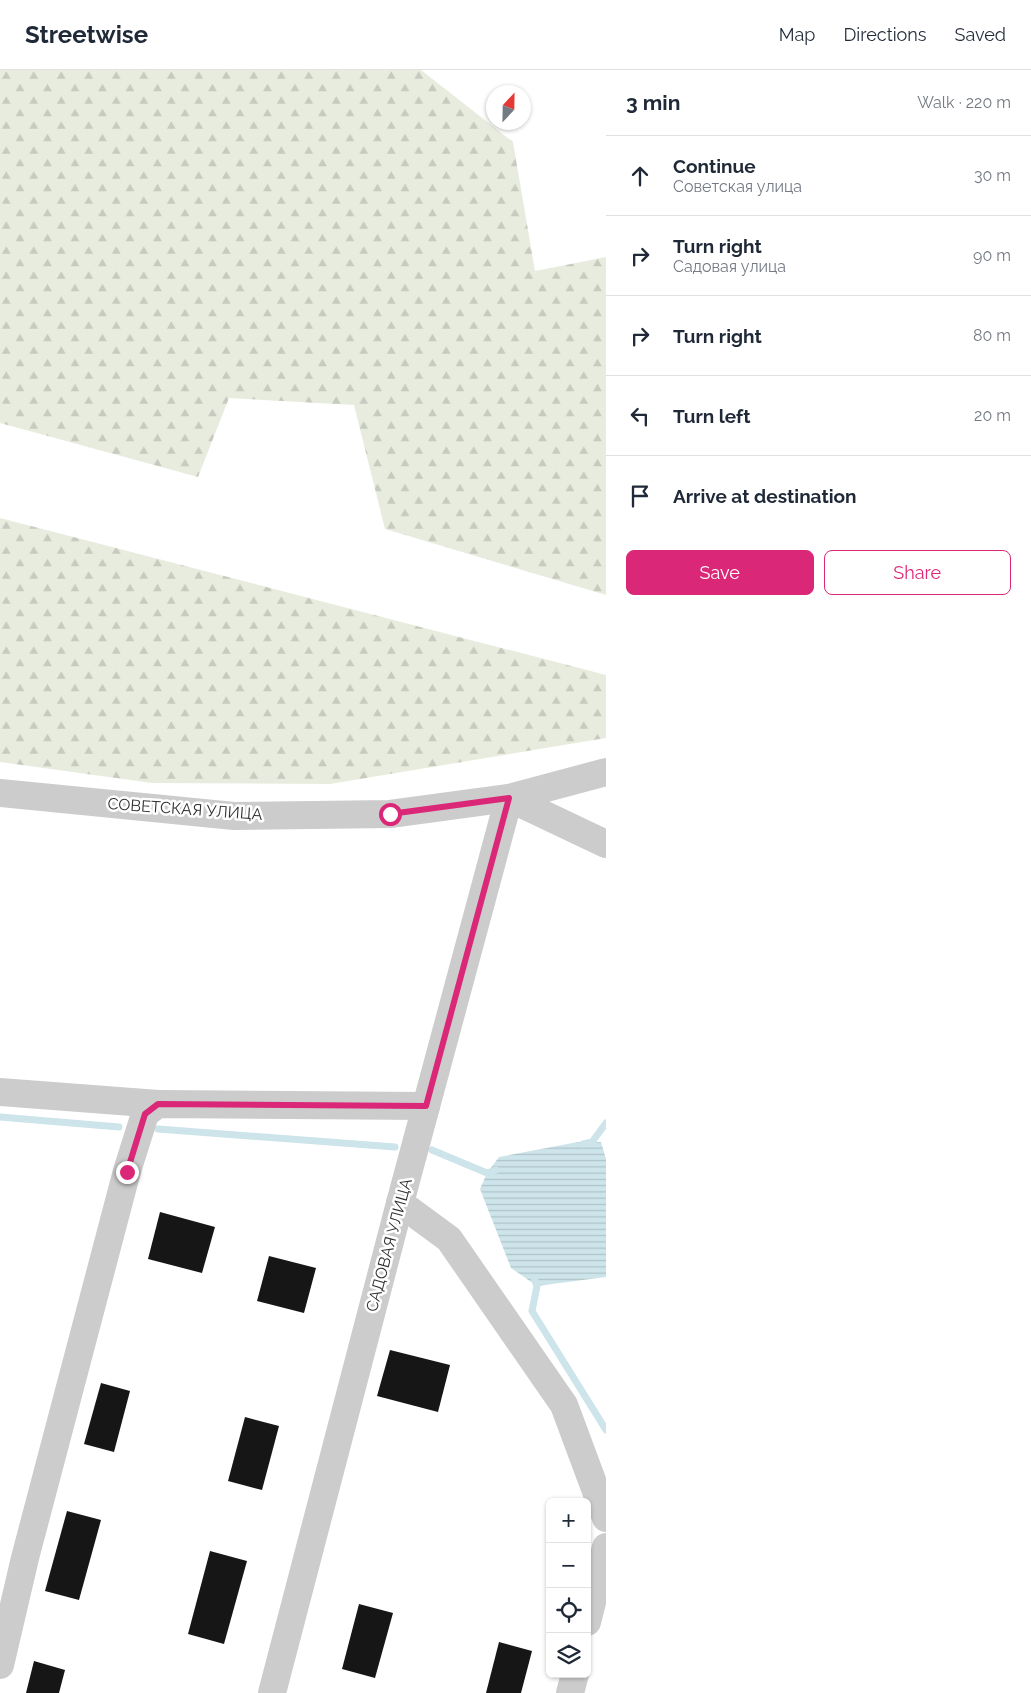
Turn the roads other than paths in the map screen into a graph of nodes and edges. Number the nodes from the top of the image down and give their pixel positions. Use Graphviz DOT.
graph roads {
  1 [pos="606,772"];
  2 [pos="0,793"];
  3 [pos="509,798"];
  4 [pos="606,844"];
  5 [pos="0,1092"];
  6 [pos="158,1104"];
  7 [pos="426,1106"];
  8 [pos="400,1203"];
  9 [pos="606,1518"];
  10 [pos="606,1547"];
  11 [pos="591,1606"];
  12 [pos="0,1665"];
  13 [pos="574,1678"];
  14 [pos="272,1693"];
  15 [pos="570,1693"];
  1 -- 3 [label="street, СОВЕТСКАЯ УЛИЦА"];
  2 -- 3 [label="street, СОВЕТСКАЯ УЛИЦА"];
  3 -- 4 [label="street"];
  3 -- 7 [label="street, САДОВАЯ УЛИЦА"];
  5 -- 6 [label="street"];
  6 -- 7 [label="street"];
  6 -- 12 [label="street"];
  7 -- 8 [label="street, САДОВАЯ УЛИЦА"];
  8 -- 9 [label="street"];
  8 -- 14 [label="street, САДОВАЯ УЛИЦА"];
  10 -- 11 [label="street"];
  13 -- 15 [label="street"];
}
